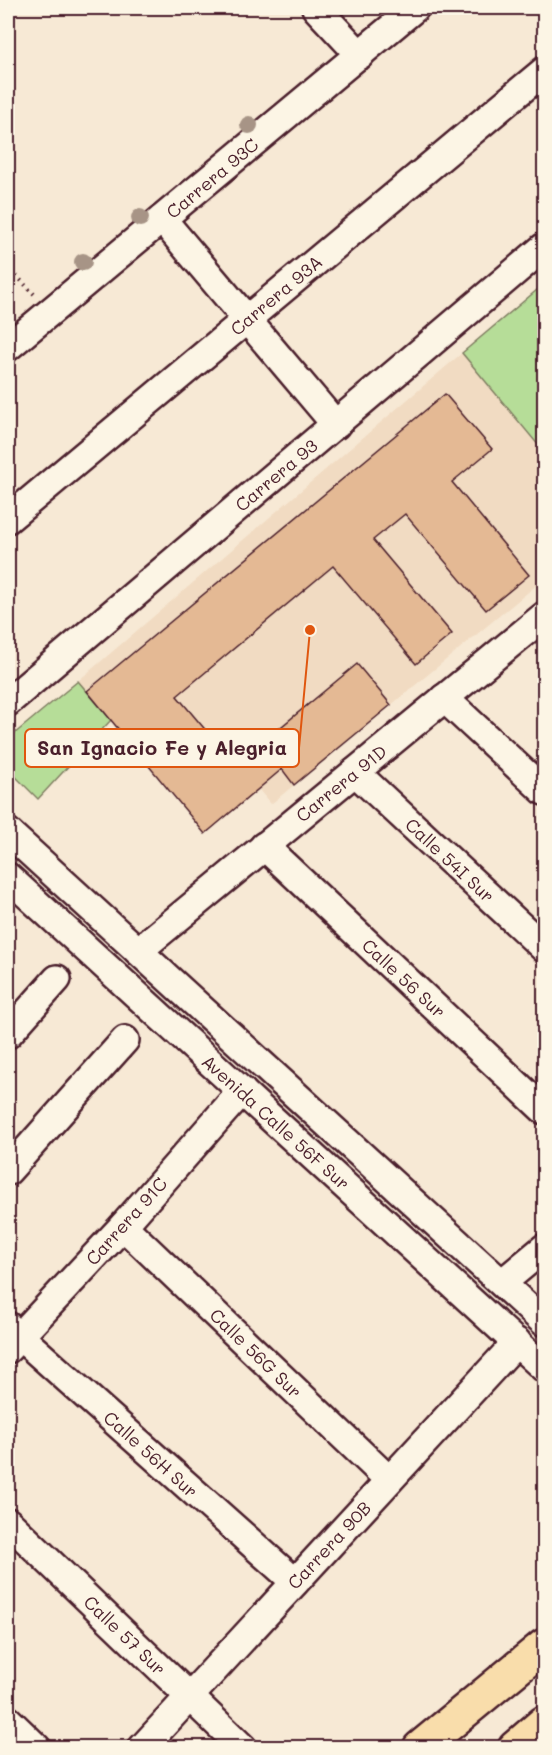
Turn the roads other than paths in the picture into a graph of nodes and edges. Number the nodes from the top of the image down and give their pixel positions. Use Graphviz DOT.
graph roads {
  1 [pos="316,8"];
  2 [pos="415,8"];
  3 [pos="360,55"];
  4 [pos="544,71"];
  5 [pos="162,219"];
  6 [pos="544,247"];
  7 [pos="247,319"];
  8 [pos="8,347"];
  9 [pos="336,425"];
  10 [pos="8,519"];
  11 [pos="540,628"];
  12 [pos="444,698"];
  13 [pos="8,702"];
  14 [pos="355,772"];
  15 [pos="544,791"];
  16 [pos="8,832"];
  17 [pos="264,846"];
  18 [pos="8,877"];
  19 [pos="544,948"];
  20 [pos="138,951"];
  21 [pos="57,979"];
  22 [pos="8,1034"];
  23 [pos="125,1040"];
  24 [pos="242,1091"];
  25 [pos="544,1110"];
  26 [pos="12,1155"];
  27 [pos="123,1226"];
  28 [pos="544,1248"];
  29 [pos="502,1283"];
  30 [pos="544,1322"];
  31 [pos="11,1337"];
  32 [pos="517,1342"];
  33 [pos="544,1368"];
  34 [pos="389,1480"];
  35 [pos="8,1522"];
  36 [pos="295,1582"];
  37 [pos="544,1646"];
  38 [pos="190,1696"];
  39 [pos="8,1720"];
  40 [pos="544,1723"];
  41 [pos="37,1748"];
  42 [pos="142,1748"];
  43 [pos="243,1748"];
  44 [pos="420,1748"];
  45 [pos="515,1748"];
  1 -- 3 [label="street"];
  2 -- 3 [label="street, Carrera 93C"];
  3 -- 5 [label="street, Carrera 93C"];
  4 -- 7 [label="street, Carrera 93A"];
  5 -- 7 [label="street"];
  5 -- 8 [label="street, Carrera 93C"];
  6 -- 9 [label="street, Carrera 93"];
  7 -- 9 [label="street"];
  7 -- 10 [label="street, Carrera 93A"];
  9 -- 13 [label="street, Carrera 93"];
  11 -- 12 [label="street, Carrera 91D"];
  12 -- 14 [label="street, Carrera 91D"];
  12 -- 15 [label="street"];
  14 -- 17 [label="street, Carrera 91D"];
  14 -- 19 [label="street, Calle 54I Sur"];
  16 -- 20 [label="street, Avenida Calle 56F Sur"];
  17 -- 20 [label="street, Carrera 91D"];
  17 -- 25 [label="street, Calle 56 Sur"];
  18 -- 24 [label="street, Avenida Calle 56F Sur"];
  20 -- 29 [label="street, Avenida Calle 56F Sur"];
  21 -- 22 [label="street"];
  23 -- 26 [label="street"];
  24 -- 27 [label="street, Carrera 91C"];
  24 -- 32 [label="street, Avenida Calle 56F Sur"];
  27 -- 31 [label="street, Carrera 91C"];
  27 -- 34 [label="street, Calle 56G Sur"];
  28 -- 29 [label="street"];
  29 -- 30 [label="street, Avenida Calle 56F Sur"];
  31 -- 36 [label="street, Calle 56H Sur"];
  32 -- 33 [label="street, Avenida Calle 56F Sur"];
  32 -- 34 [label="street, Carrera 90B"];
  34 -- 36 [label="street, Carrera 90B"];
  35 -- 38 [label="street, Calle 57 Sur"];
  36 -- 38 [label="street, Carrera 90B"];
  37 -- 44 [label="main road"];
  38 -- 42 [label="street, Carrera 90B"];
  38 -- 43 [label="street, Calle 57 Sur"];
  39 -- 41 [label="street"];
  40 -- 45 [label="main road"];
}
